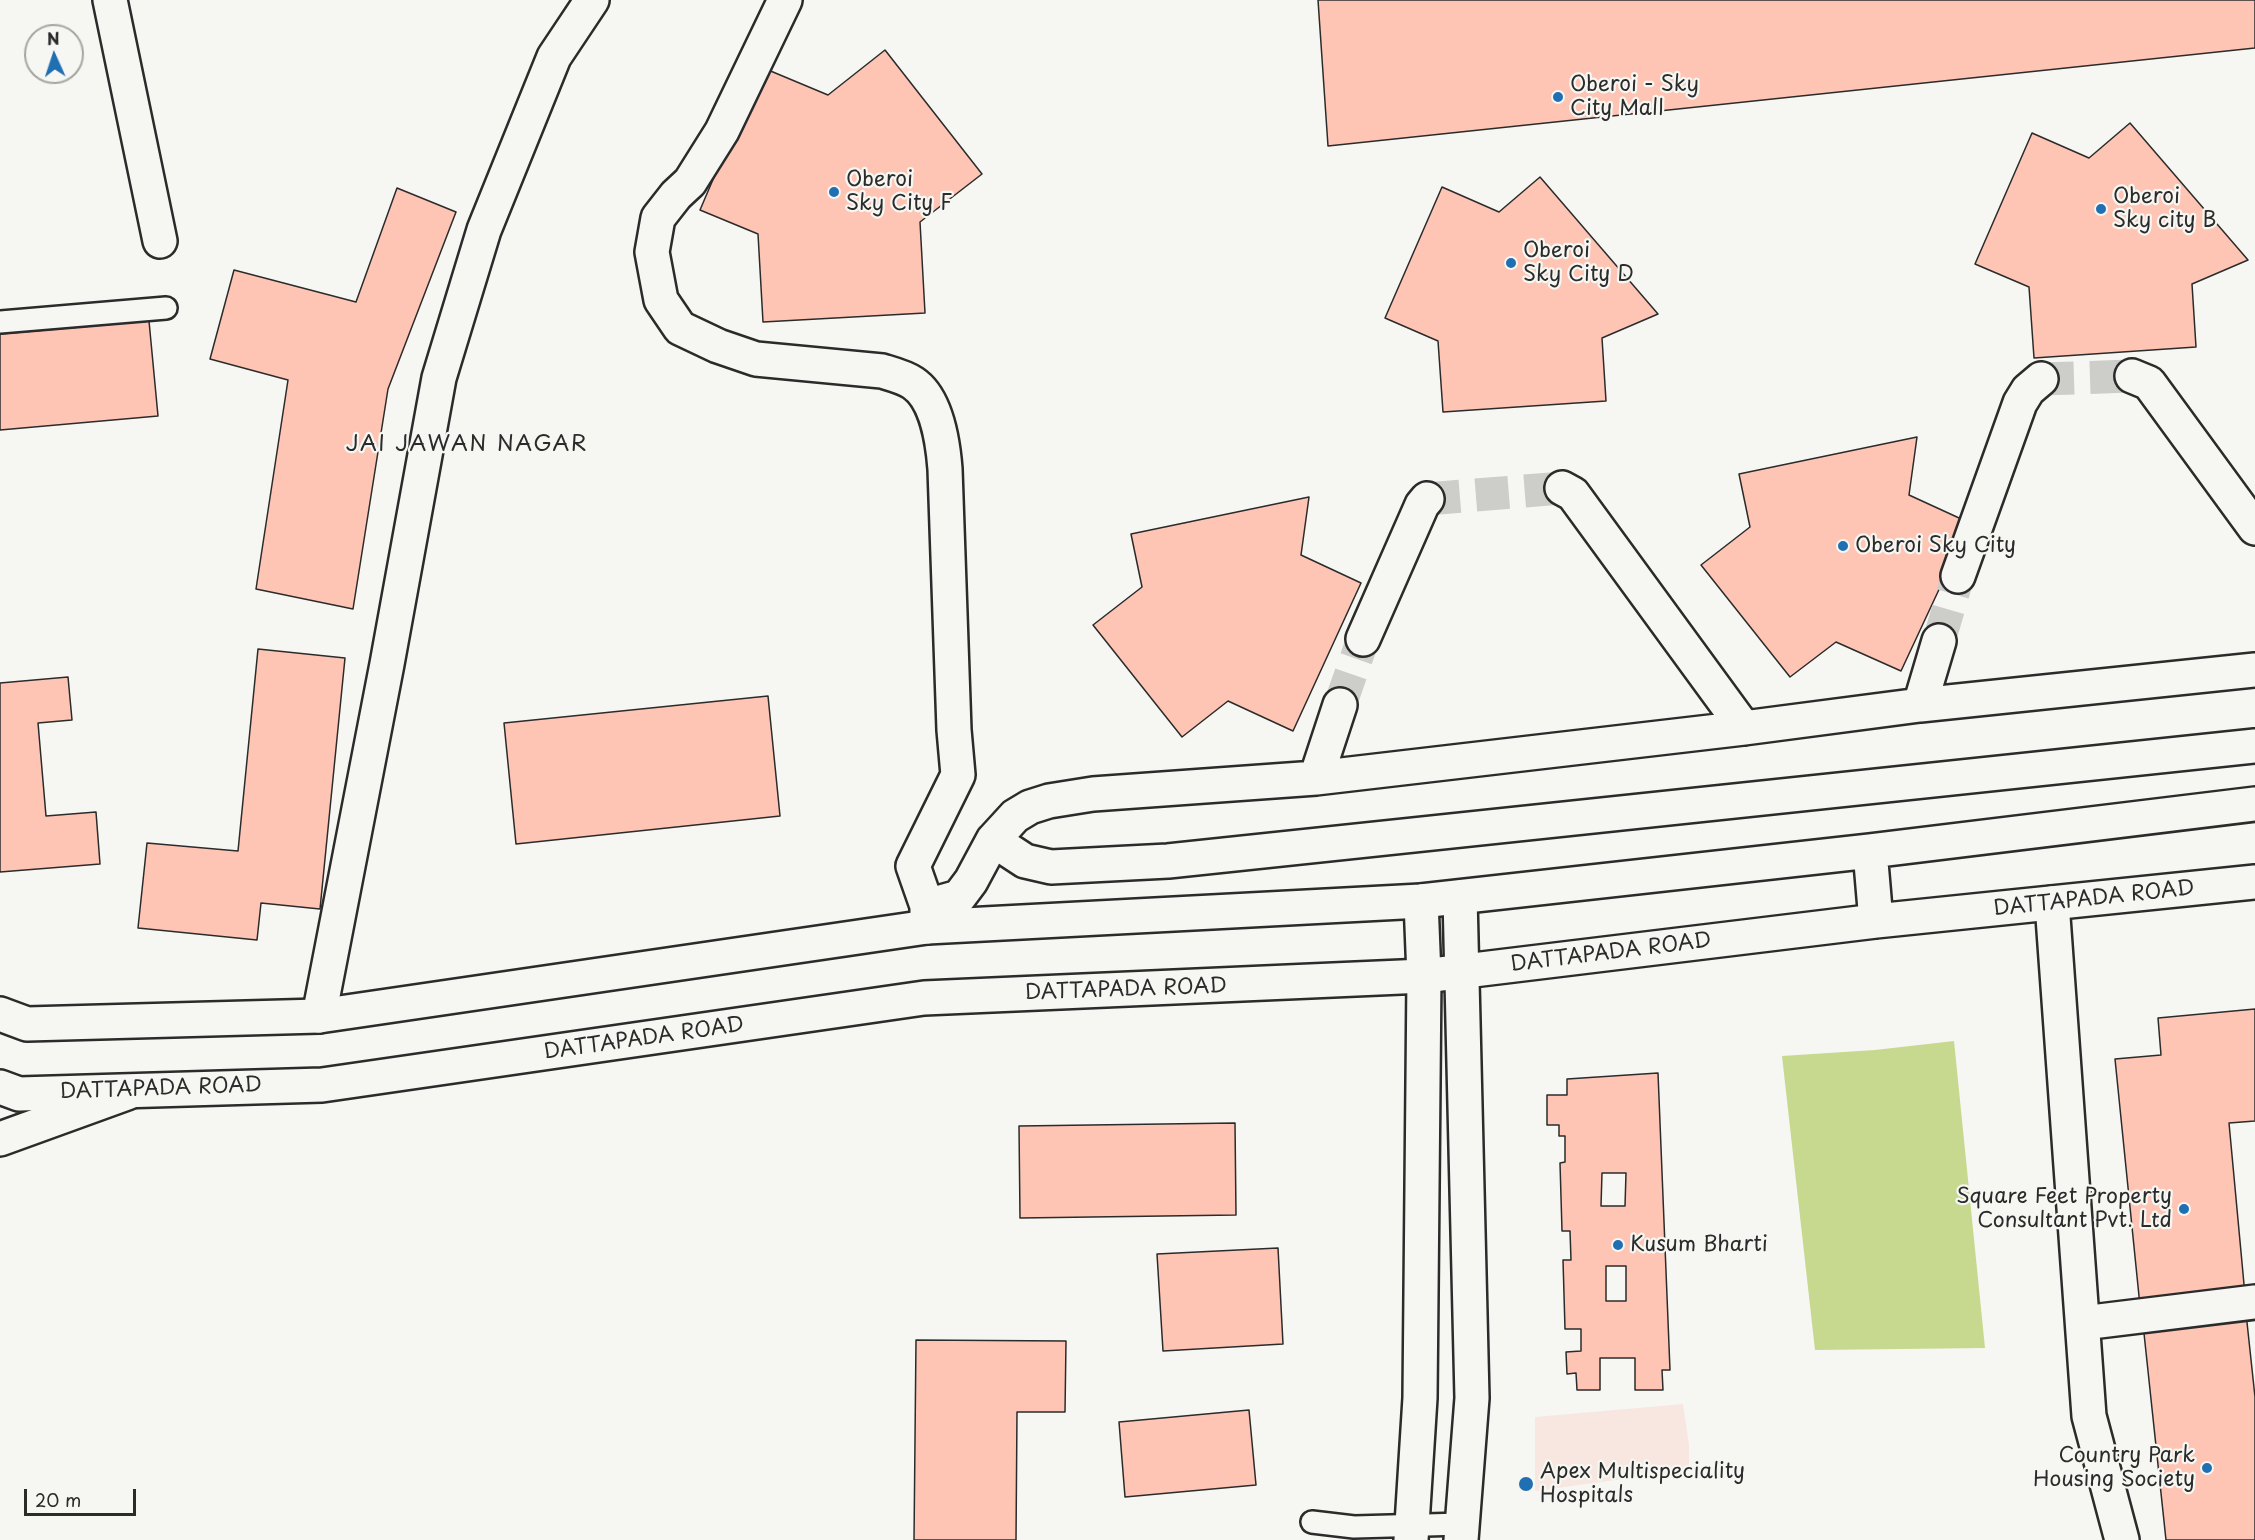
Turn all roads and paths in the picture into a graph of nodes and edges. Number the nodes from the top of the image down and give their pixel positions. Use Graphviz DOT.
graph roads {
  1 [pos="110,0"];
  2 [pos="592,0"];
  3 [pos="785,0"];
  4 [pos="160,241"];
  5 [pos="166,308"];
  6 [pos="0,322"];
  7 [pos="2132,376"];
  8 [pos="2041,379"];
  9 [pos="1562,488"];
  10 [pos="1427,499"];
  11 [pos="2255,528"];
  12 [pos="1958,576"];
  13 [pos="1363,639"];
  14 [pos="1940,641"];
  15 [pos="2255,670"];
  16 [pos="1340,705"];
  17 [pos="1920,705"];
  18 [pos="1744,728"];
  19 [pos="2255,746"];
  20 [pos="1316,778"];
  21 [pos="2255,804"];
  22 [pos="993,840"];
  23 [pos="1870,851"];
  24 [pos="2255,882"];
  25 [pos="1460,897"];
  26 [pos="1421,901"];
  27 [pos="2052,903"];
  28 [pos="927,917"];
  29 [pos="1876,921"];
  30 [pos="1462,971"];
  31 [pos="1424,976"];
  32 [pos="0,1014"];
  33 [pos="319,1016"];
  34 [pos="0,1087"];
  35 [pos="137,1090"];
  36 [pos="0,1139"];
  37 [pos="2255,1302"];
  38 [pos="2083,1323"];
  39 [pos="1420,1398"];
  40 [pos="1472,1398"];
  41 [pos="1312,1522"];
  42 [pos="1461,1532"];
  43 [pos="1411,1533"];
  44 [pos="2122,1540"];
  1 -- 4 [label="street"];
  2 -- 33 [label="street"];
  3 -- 28 [label="street"];
  5 -- 6 [label="lane"];
  7 -- 11 [label="street"];
  8 -- 12 [label="street"];
  9 -- 18 [label="street"];
  10 -- 13 [label="street"];
  14 -- 17 [label="street"];
  15 -- 17 [label="street"];
  16 -- 20 [label="street"];
  17 -- 18 [label="street"];
  18 -- 20 [label="street"];
  19 -- 22 [label="street"];
  20 -- 22 [label="street"];
  21 -- 23 [label="street"];
  22 -- 28 [label="street"];
  23 -- 25 [label="street"];
  23 -- 29 [label="street"];
  24 -- 27 [label="street, DATTAPADA ROAD"];
  25 -- 26 [label="street"];
  25 -- 30 [label="street"];
  26 -- 28 [label="street"];
  26 -- 31 [label="street"];
  27 -- 29 [label="street, DATTAPADA ROAD"];
  27 -- 38 [label="street"];
  28 -- 33 [label="street"];
  29 -- 30 [label="street, DATTAPADA ROAD"];
  30 -- 31 [label="street, DATTAPADA ROAD"];
  30 -- 40 [label="street"];
  31 -- 35 [label="street, DATTAPADA ROAD"];
  31 -- 39 [label="street"];
  32 -- 33 [label="street"];
  34 -- 35 [label="street, DATTAPADA ROAD"];
  35 -- 36 [label="street"];
  37 -- 38 [label="street"];
  38 -- 44 [label="street"];
  39 -- 40 [label="street"];
  39 -- 43 [label="street"];
  40 -- 42 [label="street"];
  41 -- 43 [label="lane"];
  42 -- 43 [label="lane"];
}
